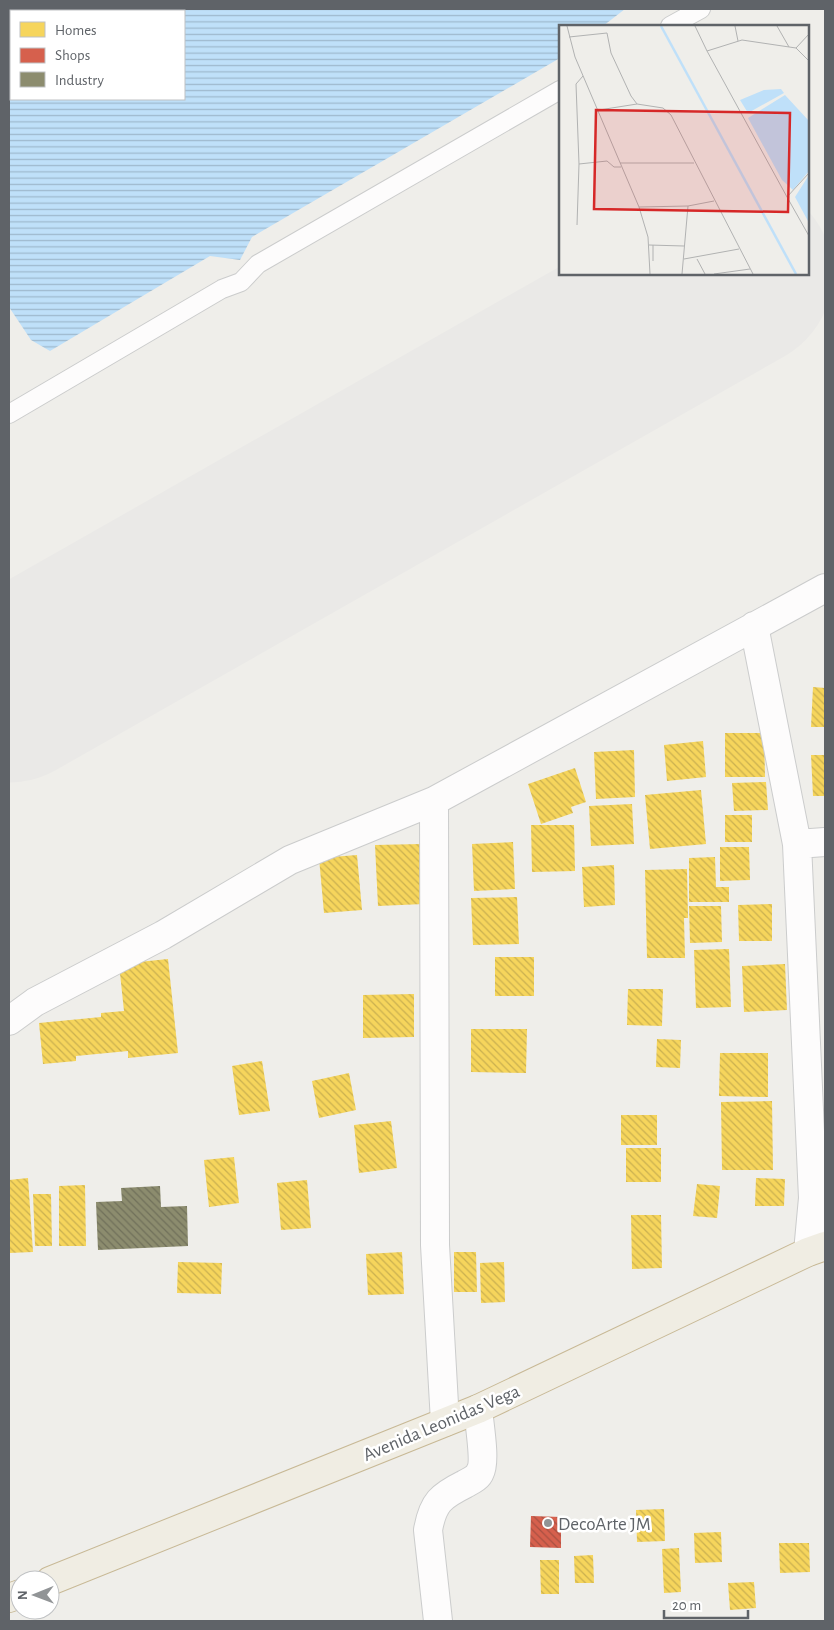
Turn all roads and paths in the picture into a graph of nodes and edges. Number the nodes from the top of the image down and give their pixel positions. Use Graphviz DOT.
graph roads {
  1 [pos="701,9"];
  2 [pos="672,25"];
  3 [pos="559,91"];
  4 [pos="9,414"];
  5 [pos="825,588"];
  6 [pos="754,626"];
  7 [pos="434,801"];
  8 [pos="825,842"];
  9 [pos="797,844"];
  10 [pos="9,1021"];
  11 [pos="817,1249"];
  12 [pos="478,1409"];
  13 [pos="445,1422"];
  14 [pos="60,1577"];
  15 [pos="438,1621"];
  1 -- 2 [label="lane"];
  3 -- 4 [label="lane"];
  5 -- 6 [label="street"];
  6 -- 7 [label="street"];
  6 -- 9 [label="street"];
  7 -- 10 [label="street"];
  7 -- 13 [label="street"];
  8 -- 9 [label="street"];
  9 -- 11 [label="street"];
  11 -- 12 [label="highway, Avenida Leonidas Vega"];
  12 -- 13 [label="highway, Avenida Leonidas Vega"];
  12 -- 15 [label="street"];
  13 -- 14 [label="highway, Avenida Leonidas Vega"];
}
